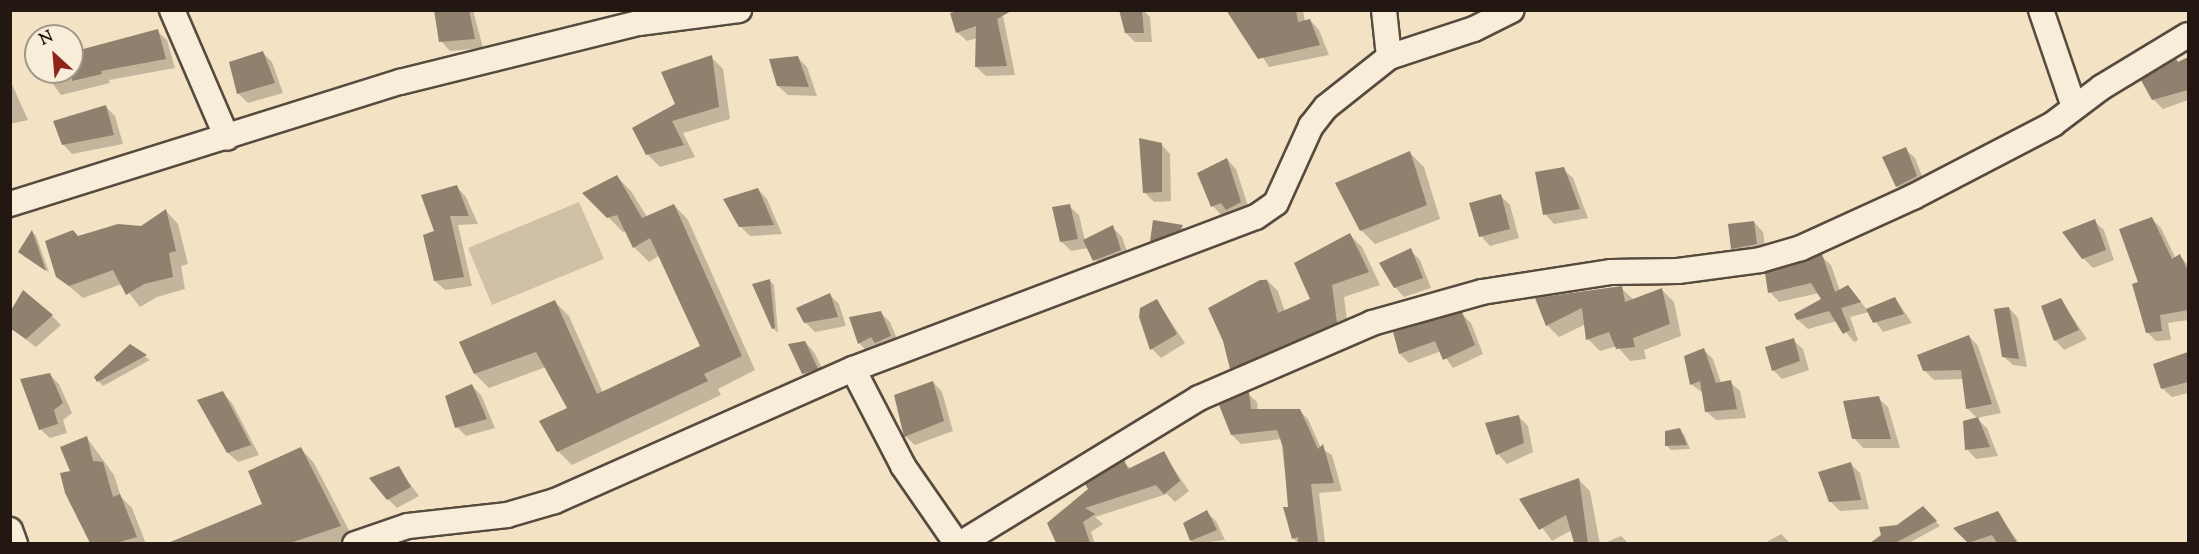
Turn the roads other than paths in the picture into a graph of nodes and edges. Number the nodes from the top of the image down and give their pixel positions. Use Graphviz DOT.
graph roads {
  1 [pos="172,10"];
  2 [pos="739,10"];
  3 [pos="1384,10"];
  4 [pos="1512,10"];
  5 [pos="2042,10"];
  6 [pos="2188,35"];
  7 [pos="1389,57"];
  8 [pos="2074,107"];
  9 [pos="227,138"];
  10 [pos="10,204"];
  11 [pos="853,369"];
  12 [pos="10,530"];
  13 [pos="411,535"];
  14 [pos="15,543"];
  15 [pos="355,543"];
  16 [pos="958,543"];
  1 -- 9 [label="street"];
  2 -- 9 [label="street"];
  3 -- 7 [label="street"];
  4 -- 7 [label="street"];
  5 -- 8 [label="street"];
  6 -- 8 [label="street"];
  7 -- 11 [label="street"];
  8 -- 16 [label="street"];
  9 -- 10 [label="street"];
  11 -- 13 [label="street"];
  11 -- 16 [label="street"];
  12 -- 14 [label="street"];
  13 -- 15 [label="street"];
}
